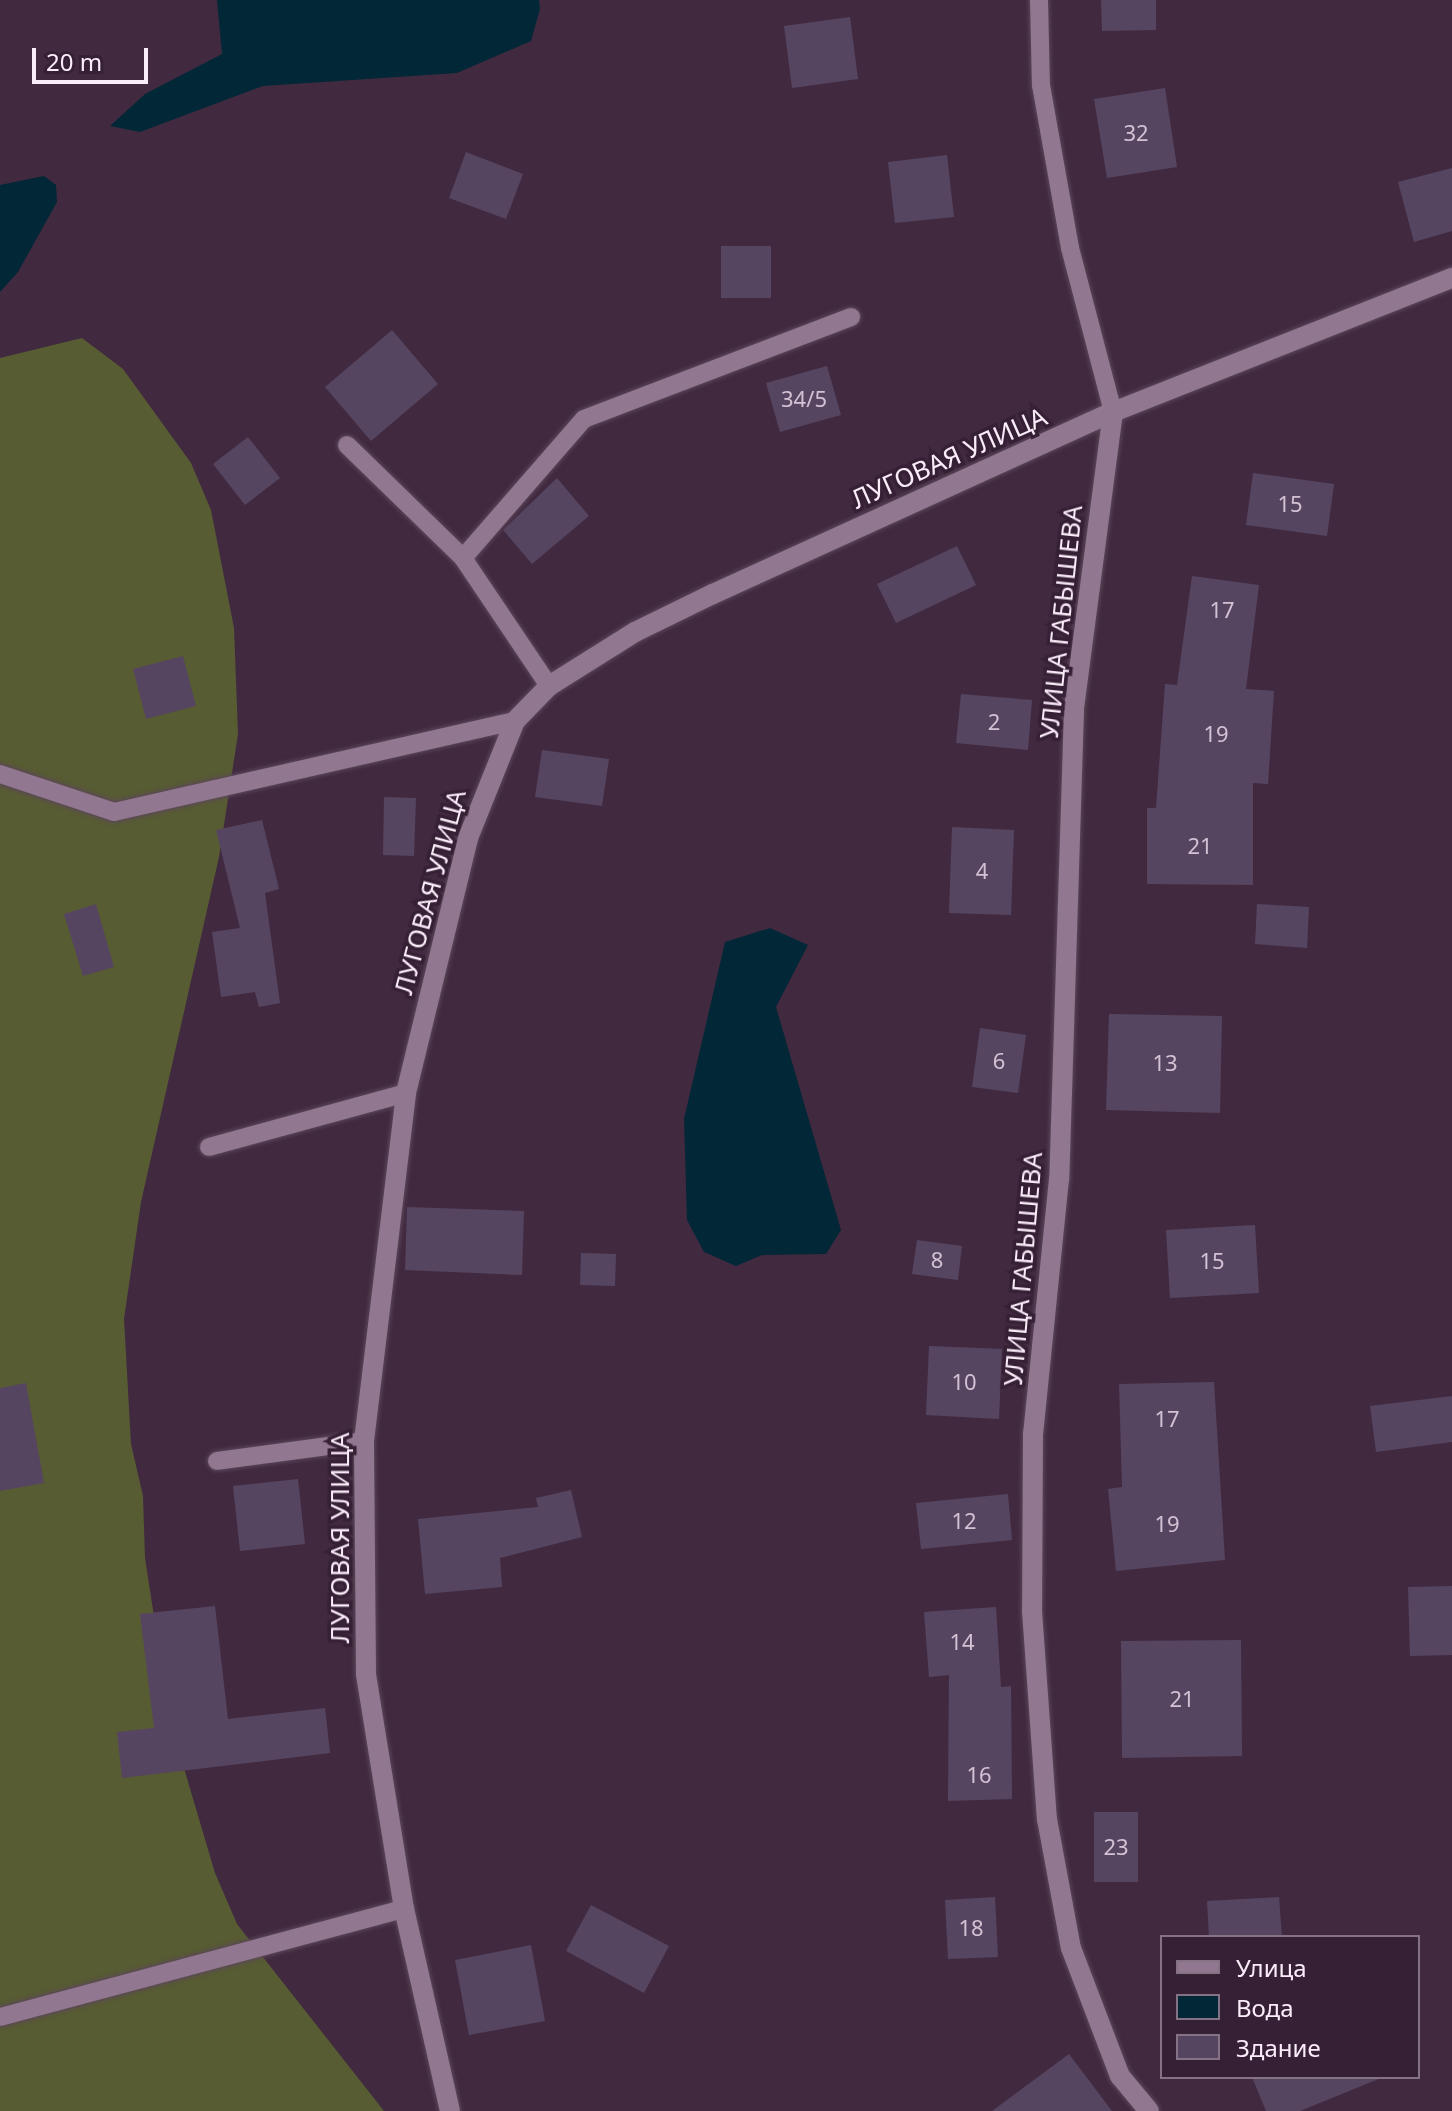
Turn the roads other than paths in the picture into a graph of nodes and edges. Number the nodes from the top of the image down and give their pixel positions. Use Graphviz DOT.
graph roads {
  1 [pos="1039,0"];
  2 [pos="1452,278"];
  3 [pos="851,317"];
  4 [pos="1113,412"];
  5 [pos="347,445"];
  6 [pos="463,558"];
  7 [pos="549,686"];
  8 [pos="515,721"];
  9 [pos="0,774"];
  10 [pos="406,1093"];
  11 [pos="209,1147"];
  12 [pos="364,1441"];
  13 [pos="217,1461"];
  14 [pos="404,1909"];
  15 [pos="0,2017"];
  16 [pos="450,2111"];
  17 [pos="1149,2111"];
  1 -- 4 [label="lane"];
  2 -- 4 [label="street, ЛУГОВАЯ УЛИЦА"];
  3 -- 6 [label="lane"];
  4 -- 7 [label="street, ЛУГОВАЯ УЛИЦА"];
  4 -- 17 [label="street, УЛИЦА ГАБЫШЕВА"];
  5 -- 6 [label="lane"];
  6 -- 7 [label="lane"];
  7 -- 8 [label="street, ЛУГОВАЯ УЛИЦА"];
  8 -- 9 [label="lane"];
  8 -- 10 [label="street, ЛУГОВАЯ УЛИЦА"];
  10 -- 11 [label="lane"];
  10 -- 12 [label="street, ЛУГОВАЯ УЛИЦА"];
  12 -- 13 [label="lane"];
  12 -- 14 [label="street, ЛУГОВАЯ УЛИЦА"];
  14 -- 15 [label="lane"];
  14 -- 16 [label="street, ЛУГОВАЯ УЛИЦА"];
}
